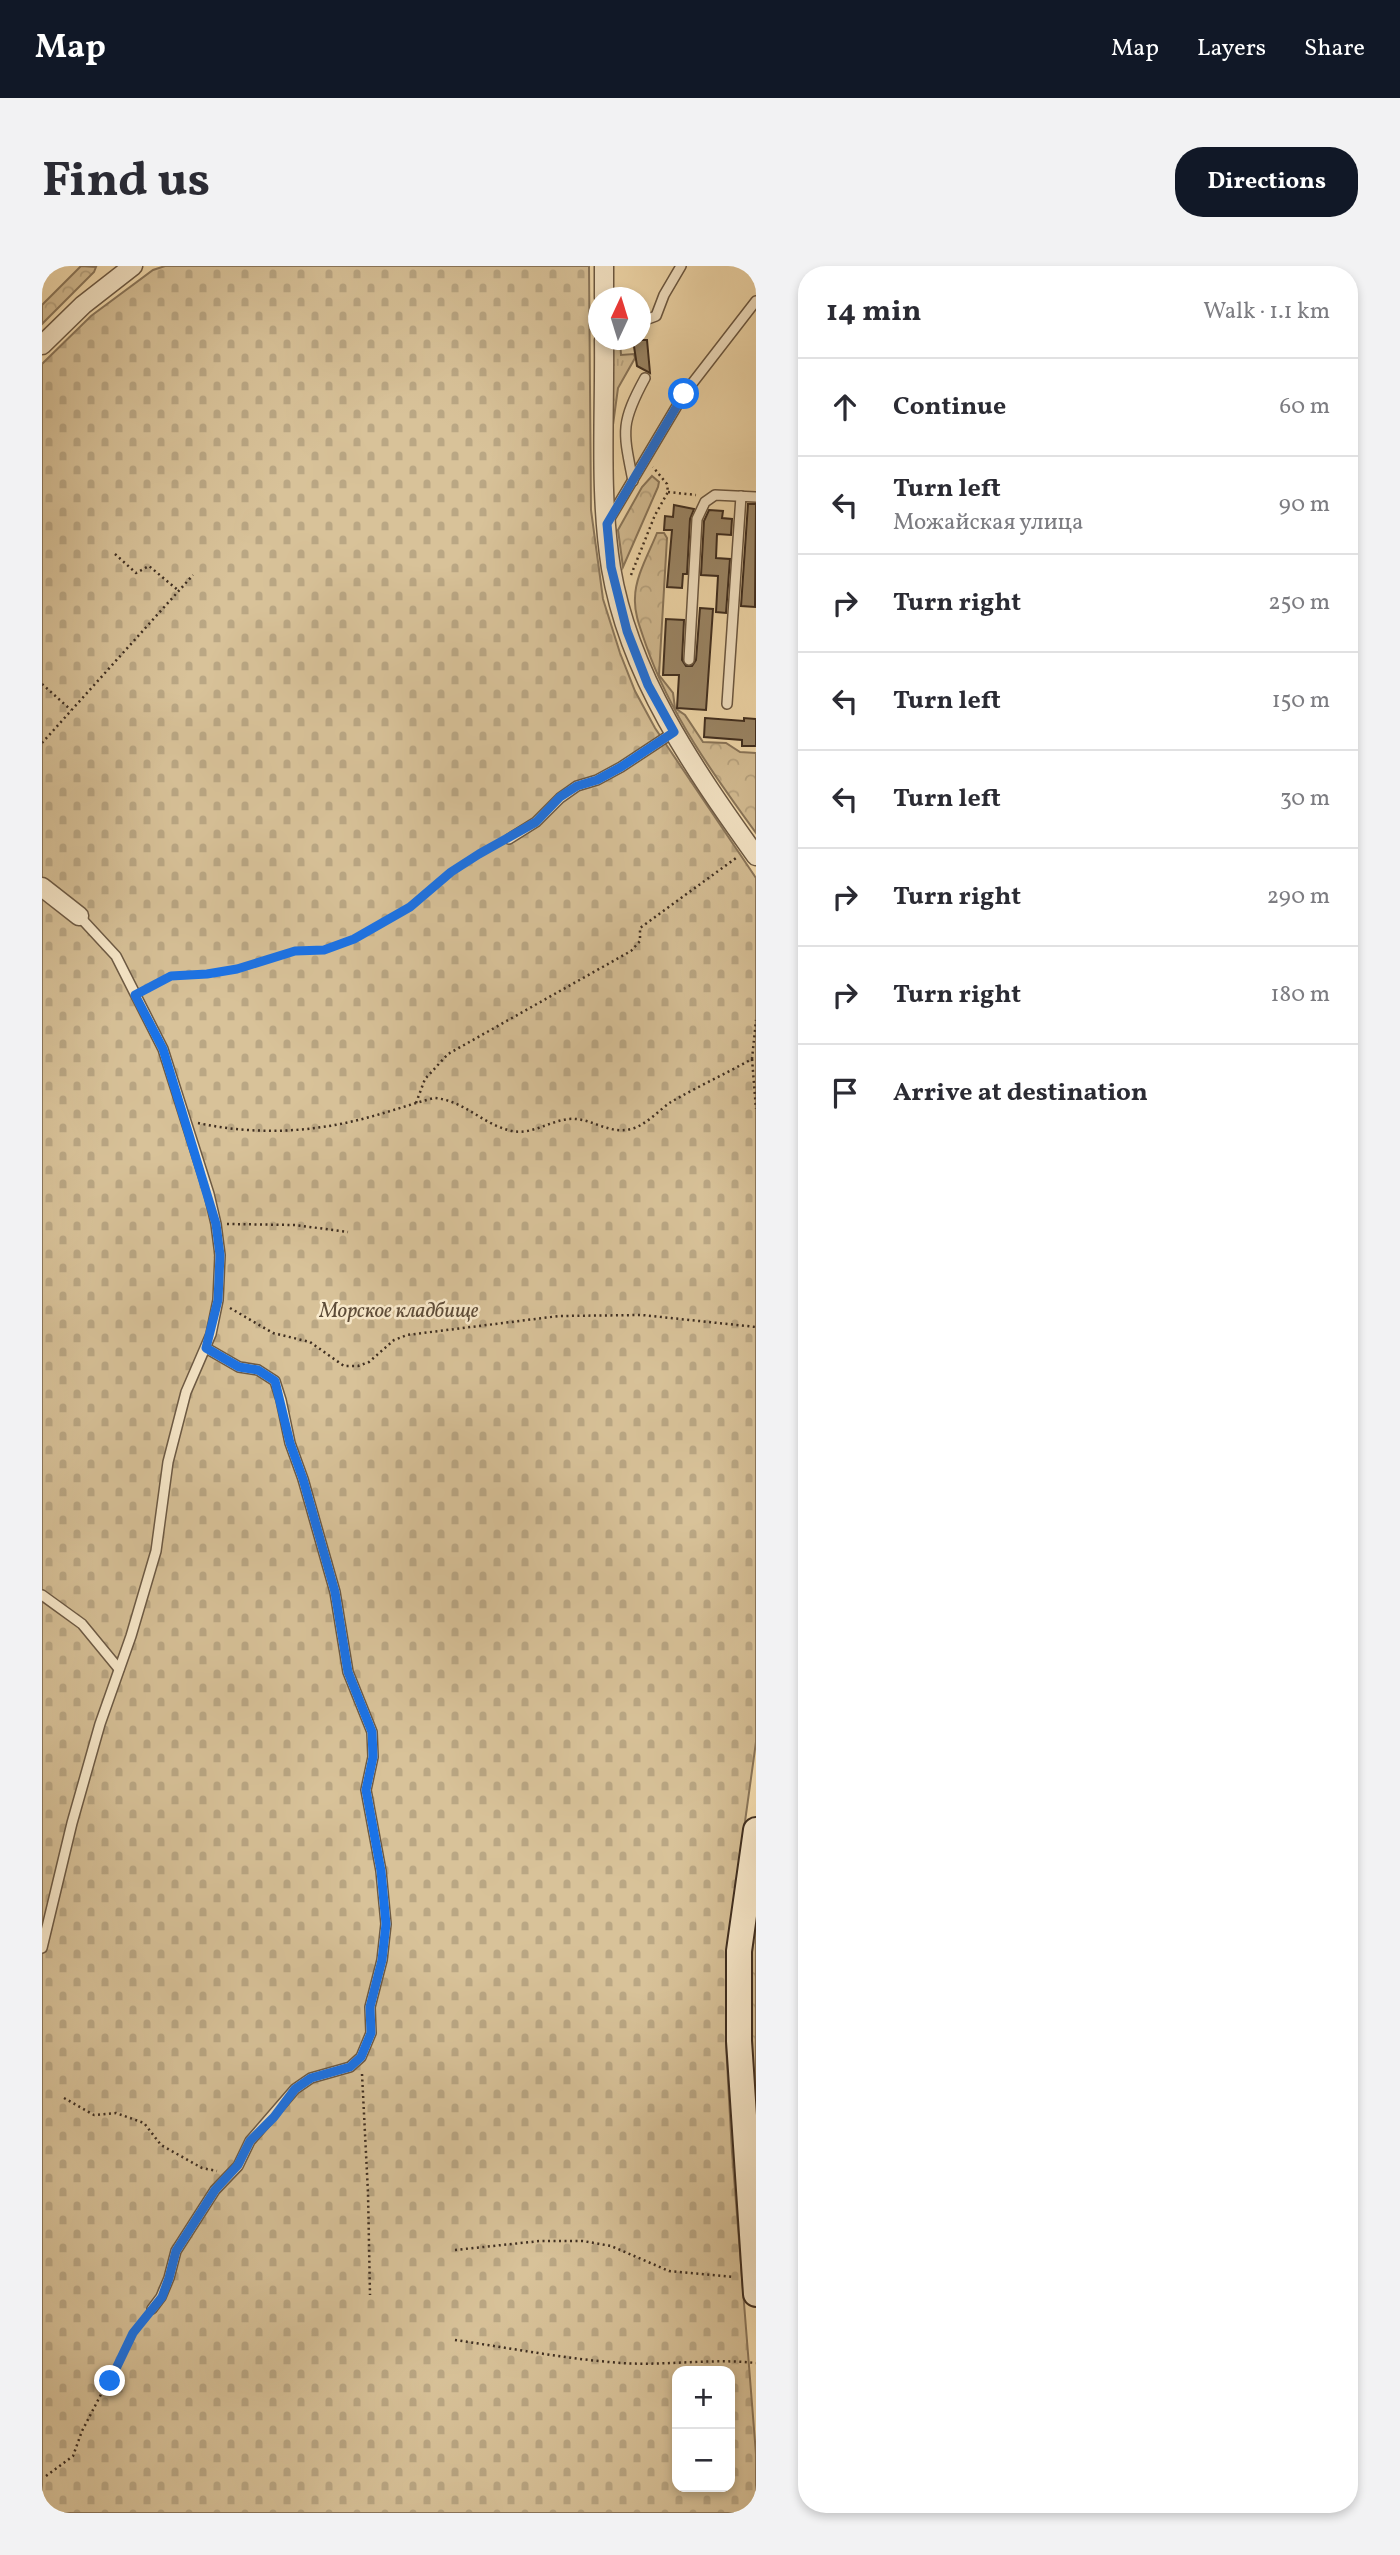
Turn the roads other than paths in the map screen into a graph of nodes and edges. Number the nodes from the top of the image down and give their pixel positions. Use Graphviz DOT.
graph roads {
  1 [pos="46,266"];
  2 [pos="133,266"];
  3 [pos="604,266"];
  4 [pos="681,266"];
  5 [pos="42,270"];
  6 [pos="604,287"];
  7 [pos="756,301"];
  8 [pos="651,318"];
  9 [pos="42,345"];
  10 [pos="604,350"];
  11 [pos="645,378"];
  12 [pos="634,481"];
  13 [pos="741,496"];
  14 [pos="756,497"];
  15 [pos="607,524"];
  16 [pos="689,660"];
  17 [pos="727,704"];
  18 [pos="674,732"];
  19 [pos="509,839"];
  20 [pos="753,852"];
  21 [pos="42,887"];
  22 [pos="79,916"];
  23 [pos="206,1348"];
  24 [pos="42,1595"];
  25 [pos="119,1669"];
  26 [pos="756,1830"];
  27 [pos="42,1948"];
  28 [pos="755,2287"];
  29 [pos="152,2309"];
  1 -- 5 [label="lane"];
  2 -- 9 [label="street"];
  3 -- 6 [label="street"];
  4 -- 8 [label="lane"];
  7 -- 12 [label="lane"];
  10 -- 15 [label="street"];
  11 -- 12 [label="lane"];
  12 -- 15 [label="lane"];
  13 -- 14 [label="lane"];
  13 -- 16 [label="lane"];
  13 -- 17 [label="lane"];
  15 -- 18 [label="street"];
  18 -- 19 [label="lane"];
  18 -- 20 [label="street"];
  21 -- 22 [label="street"];
  22 -- 23 [label="lane"];
  23 -- 25 [label="lane"];
  23 -- 29 [label="lane"];
  24 -- 25 [label="lane"];
  25 -- 27 [label="lane"];
  26 -- 28 [label="main road"];
}
